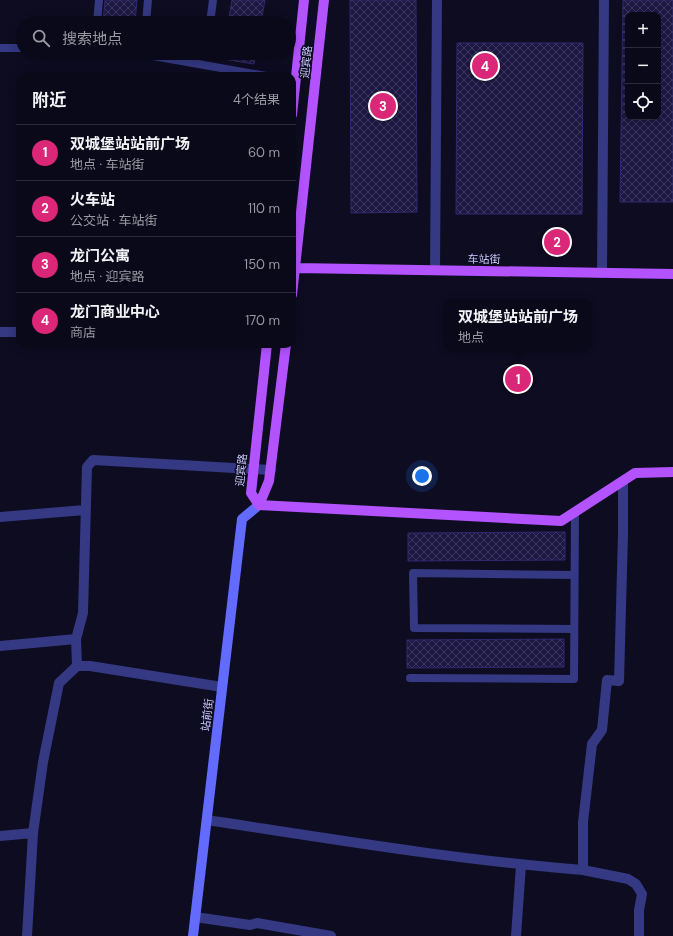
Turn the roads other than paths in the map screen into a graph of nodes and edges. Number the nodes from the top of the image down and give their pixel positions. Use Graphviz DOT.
graph roads {
  1 [pos="99,0"];
  2 [pos="148,0"];
  3 [pos="213,0"];
  4 [pos="304,0"];
  5 [pos="324,0"];
  6 [pos="437,0"];
  7 [pos="604,0"];
  8 [pos="98,16"];
  9 [pos="147,16"];
  10 [pos="211,16"];
  11 [pos="0,48"];
  12 [pos="16,48"];
  13 [pos="176,60"];
  14 [pos="243,72"];
  15 [pos="295,72"];
  16 [pos="296,268"];
  17 [pos="435,270"];
  18 [pos="602,273"];
  19 [pos="673,274"];
  20 [pos="0,332"];
  21 [pos="16,332"];
  22 [pos="267,348"];
  23 [pos="286,348"];
  24 [pos="254,468"];
  25 [pos="271,470"];
  26 [pos="673,472"];
  27 [pos="623,481"];
  28 [pos="259,505"];
  29 [pos="85,510"];
  30 [pos="575,512"];
  31 [pos="0,517"];
  32 [pos="574,575"];
  33 [pos="574,629"];
  34 [pos="76,639"];
  35 [pos="0,646"];
  36 [pos="77,666"];
  37 [pos="410,678"];
  38 [pos="222,688"];
  39 [pos="207,820"];
  40 [pos="32,833"];
  41 [pos="0,836"];
  42 [pos="521,865"];
  43 [pos="583,870"];
  44 [pos="195,917"];
  45 [pos="27,936"];
  46 [pos="193,936"];
  47 [pos="331,936"];
  48 [pos="516,936"];
  49 [pos="639,936"];
  1 -- 8 [label="lane"];
  2 -- 9 [label="lane"];
  3 -- 10 [label="lane"];
  4 -- 15 [label="main road, 迎宾路"];
  5 -- 16 [label="main road, 迎宾路"];
  6 -- 17 [label="street"];
  7 -- 18 [label="street"];
  11 -- 12 [label="lane"];
  13 -- 14 [label="lane"];
  16 -- 17 [label="main road, 车站街"];
  17 -- 18 [label="main road, 车站街"];
  18 -- 19 [label="main road, 车站街"];
  20 -- 21 [label="street"];
  22 -- 24 [label="main road, 迎宾路"];
  23 -- 25 [label="main road"];
  24 -- 25 [label="street"];
  24 -- 28 [label="main road, 迎宾路"];
  24 -- 29 [label="street"];
  25 -- 28 [label="main road"];
  26 -- 27 [label="main road"];
  27 -- 30 [label="main road"];
  27 -- 43 [label="street"];
  28 -- 30 [label="main road"];
  28 -- 38 [label="street, 站前街"];
  29 -- 31 [label="street"];
  29 -- 34 [label="street"];
  30 -- 32 [label="lane"];
  32 -- 33 [label="lane"];
  32 -- 33 [label="lane"];
  33 -- 37 [label="lane"];
  34 -- 35 [label="street"];
  34 -- 36 [label="street"];
  36 -- 38 [label="street"];
  36 -- 40 [label="street"];
  38 -- 39 [label="street, 站前街"];
  39 -- 42 [label="street"];
  39 -- 44 [label="street, 站前街"];
  40 -- 41 [label="street"];
  40 -- 45 [label="street"];
  42 -- 43 [label="street"];
  42 -- 48 [label="street"];
  43 -- 49 [label="street"];
  44 -- 46 [label="street, 站前街"];
  44 -- 47 [label="street"];
}
